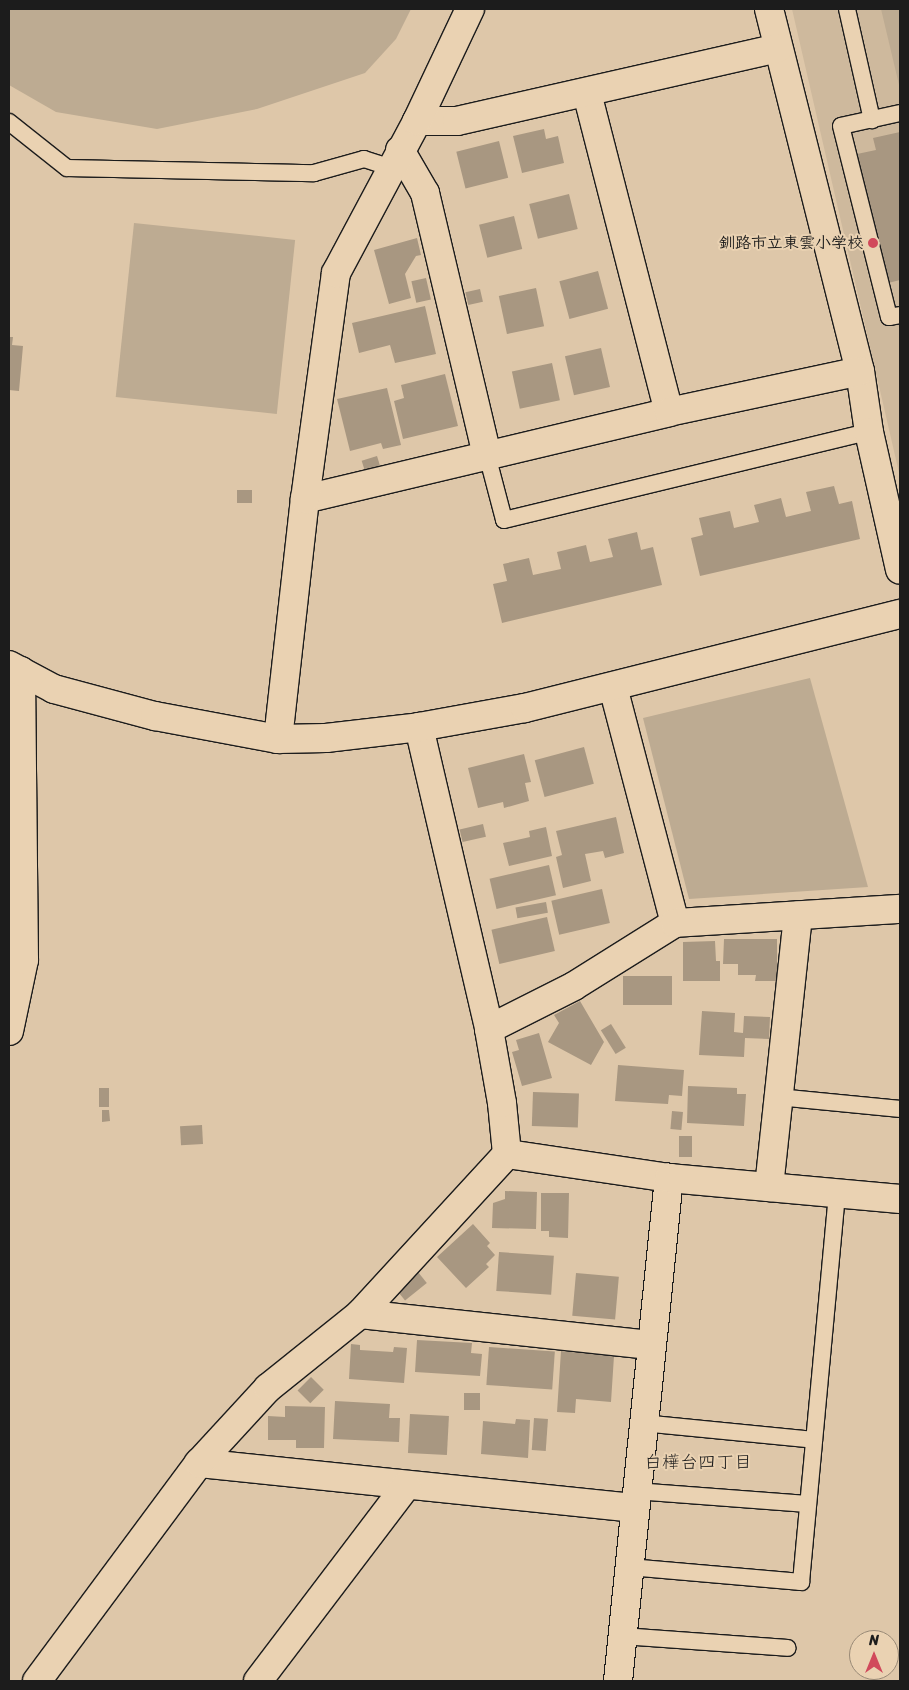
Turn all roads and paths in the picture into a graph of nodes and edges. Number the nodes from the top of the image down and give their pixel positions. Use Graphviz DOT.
graph roads {
  1 [pos="470,9"];
  2 [pos="769,9"];
  3 [pos="847,9"];
  4 [pos="778,48"];
  5 [pos="587,93"];
  6 [pos="900,113"];
  7 [pos="872,120"];
  8 [pos="417,121"];
  9 [pos="9,122"];
  10 [pos="396,159"];
  11 [pos="900,314"];
  12 [pos="860,371"];
  13 [pos="669,412"];
  14 [pos="869,432"];
  15 [pos="486,455"];
  16 [pos="305,499"];
  17 [pos="900,570"];
  18 [pos="900,614"];
  19 [pos="15,668"];
  20 [pos="613,687"];
  21 [pos="419,727"];
  22 [pos="278,739"];
  23 [pos="900,909"];
  24 [pos="798,916"];
  25 [pos="675,923"];
  26 [pos="489,1029"];
  27 [pos="9,1031"];
  28 [pos="778,1097"];
  29 [pos="900,1109"];
  30 [pos="507,1154"];
  31 [pos="669,1178"];
  32 [pos="769,1187"];
  33 [pos="837,1193"];
  34 [pos="900,1199"];
  35 [pos="360,1314"];
  36 [pos="650,1346"];
  37 [pos="642,1423"];
  38 [pos="814,1440"];
  39 [pos="199,1463"];
  40 [pos="406,1486"];
  41 [pos="634,1500"];
  42 [pos="808,1504"];
  43 [pos="629,1567"];
  44 [pos="622,1636"];
  45 [pos="788,1648"];
  46 [pos="37,1681"];
  47 [pos="258,1681"];
  48 [pos="618,1681"];
  1 -- 8 [label="street"];
  2 -- 4 [label="street"];
  3 -- 7 [label="lane"];
  4 -- 5 [label="street"];
  4 -- 12 [label="street"];
  5 -- 8 [label="street"];
  5 -- 13 [label="street"];
  6 -- 7 [label="lane"];
  7 -- 11 [label="lane"];
  8 -- 10 [label="street"];
  9 -- 10 [label="lane"];
  10 -- 15 [label="street"];
  10 -- 16 [label="street"];
  12 -- 13 [label="street"];
  12 -- 14 [label="street"];
  13 -- 15 [label="street"];
  14 -- 15 [label="lane"];
  14 -- 17 [label="street"];
  15 -- 16 [label="street"];
  16 -- 22 [label="street"];
  18 -- 20 [label="street"];
  19 -- 22 [label="street"];
  19 -- 27 [label="street"];
  20 -- 21 [label="street"];
  20 -- 25 [label="street"];
  21 -- 22 [label="street"];
  21 -- 26 [label="street"];
  23 -- 24 [label="street"];
  24 -- 25 [label="street"];
  24 -- 28 [label="street"];
  25 -- 26 [label="street"];
  26 -- 30 [label="street"];
  28 -- 29 [label="lane"];
  28 -- 32 [label="street"];
  30 -- 31 [label="street"];
  30 -- 35 [label="street"];
  31 -- 32 [label="street"];
  31 -- 36 [label="street"];
  32 -- 33 [label="street"];
  33 -- 34 [label="street"];
  33 -- 38 [label="lane"];
  35 -- 36 [label="street"];
  35 -- 39 [label="street"];
  36 -- 37 [label="street"];
  37 -- 38 [label="lane"];
  37 -- 41 [label="street"];
  38 -- 42 [label="lane"];
  39 -- 40 [label="street"];
  39 -- 46 [label="street"];
  40 -- 41 [label="street"];
  40 -- 47 [label="street"];
  41 -- 42 [label="lane"];
  41 -- 43 [label="street"];
  42 -- 43 [label="lane"];
  43 -- 44 [label="street"];
  44 -- 45 [label="lane"];
  44 -- 48 [label="street"];
}
